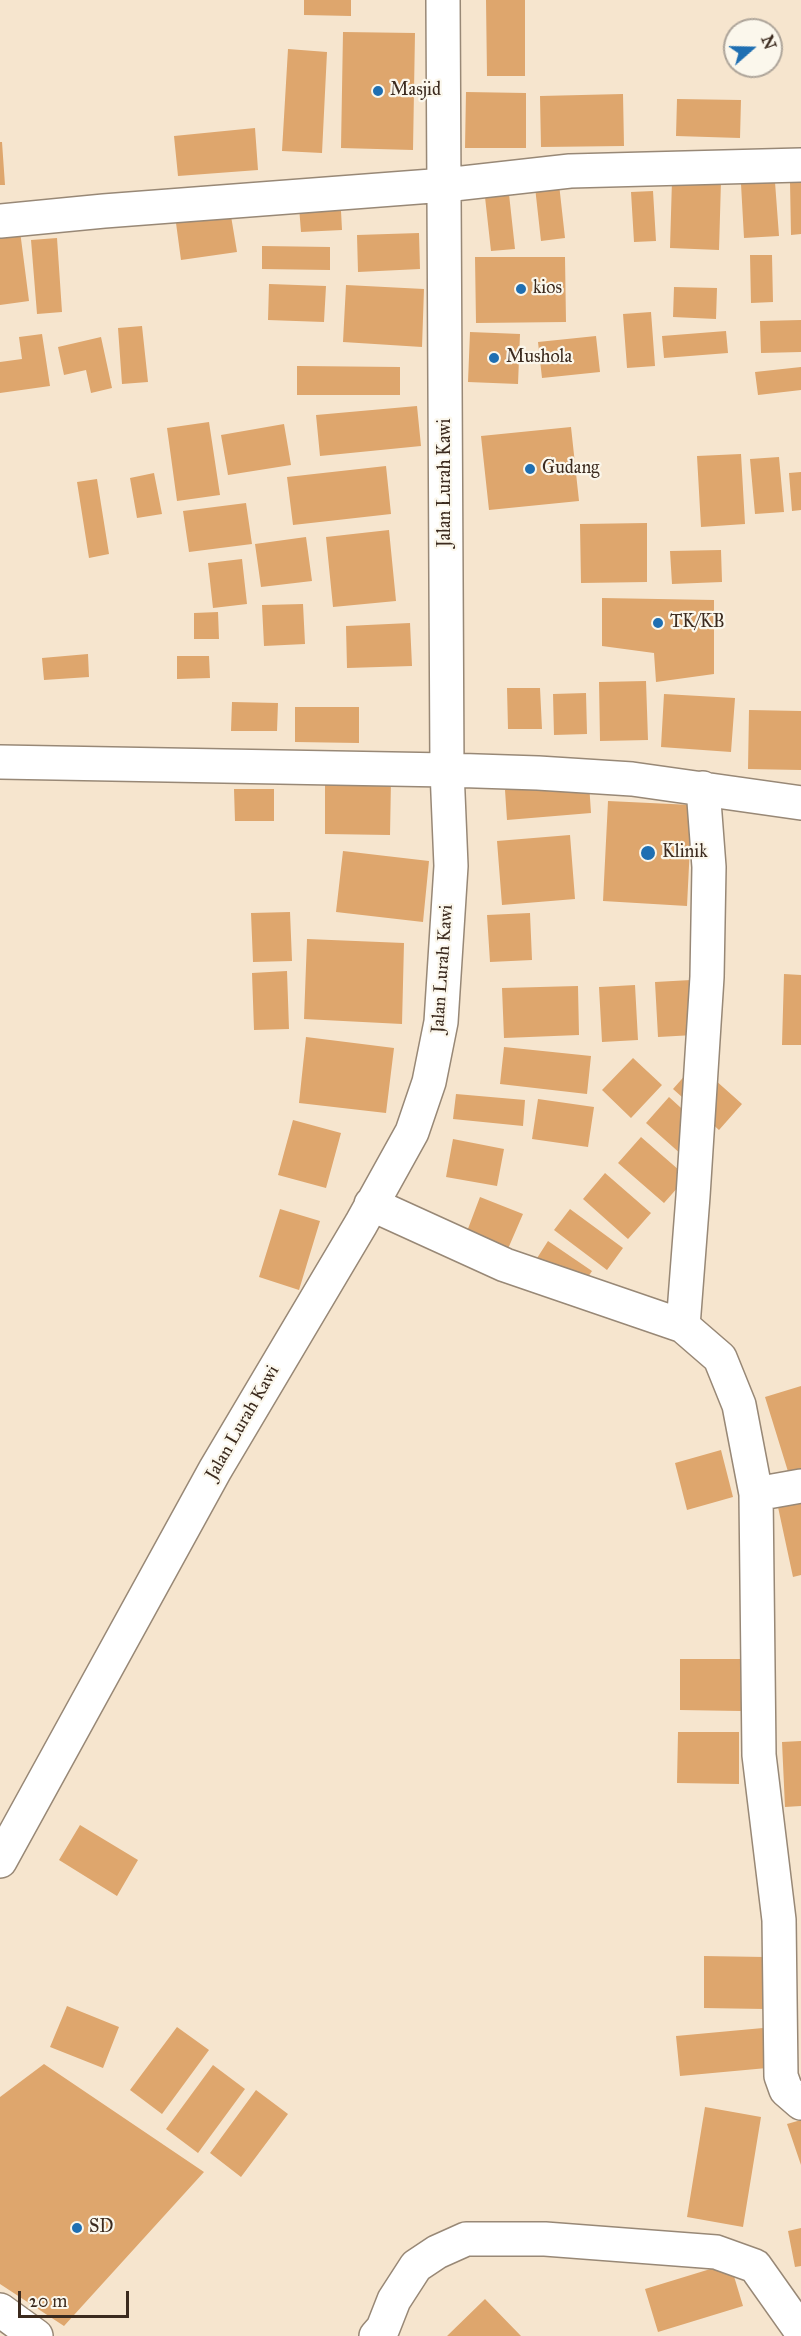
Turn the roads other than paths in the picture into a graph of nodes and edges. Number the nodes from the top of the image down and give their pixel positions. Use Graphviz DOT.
graph roads {
  1 [pos="443,0"];
  2 [pos="801,165"];
  3 [pos="445,185"];
  4 [pos="0,221"];
  5 [pos="0,762"];
  6 [pos="447,770"];
  7 [pos="703,788"];
  8 [pos="801,803"];
  9 [pos="372,1204"];
  10 [pos="682,1326"];
  11 [pos="801,1486"];
  12 [pos="756,1494"];
  13 [pos="0,1861"];
  14 [pos="801,2103"];
  15 [pos="0,2310"];
  16 [pos="801,2331"];
  17 [pos="36,2336"];
  18 [pos="376,2336"];
  1 -- 3 [label="street, Jalan Lurah Kawi"];
  2 -- 3 [label="street"];
  3 -- 4 [label="street"];
  3 -- 6 [label="street, Jalan Lurah Kawi"];
  5 -- 6 [label="street"];
  6 -- 7 [label="street"];
  6 -- 9 [label="street, Jalan Lurah Kawi"];
  7 -- 8 [label="street"];
  7 -- 10 [label="street"];
  9 -- 10 [label="street"];
  9 -- 13 [label="street, Jalan Lurah Kawi"];
  10 -- 12 [label="street"];
  11 -- 12 [label="street"];
  12 -- 14 [label="street"];
  15 -- 17 [label="street"];
  16 -- 18 [label="street"];
}
